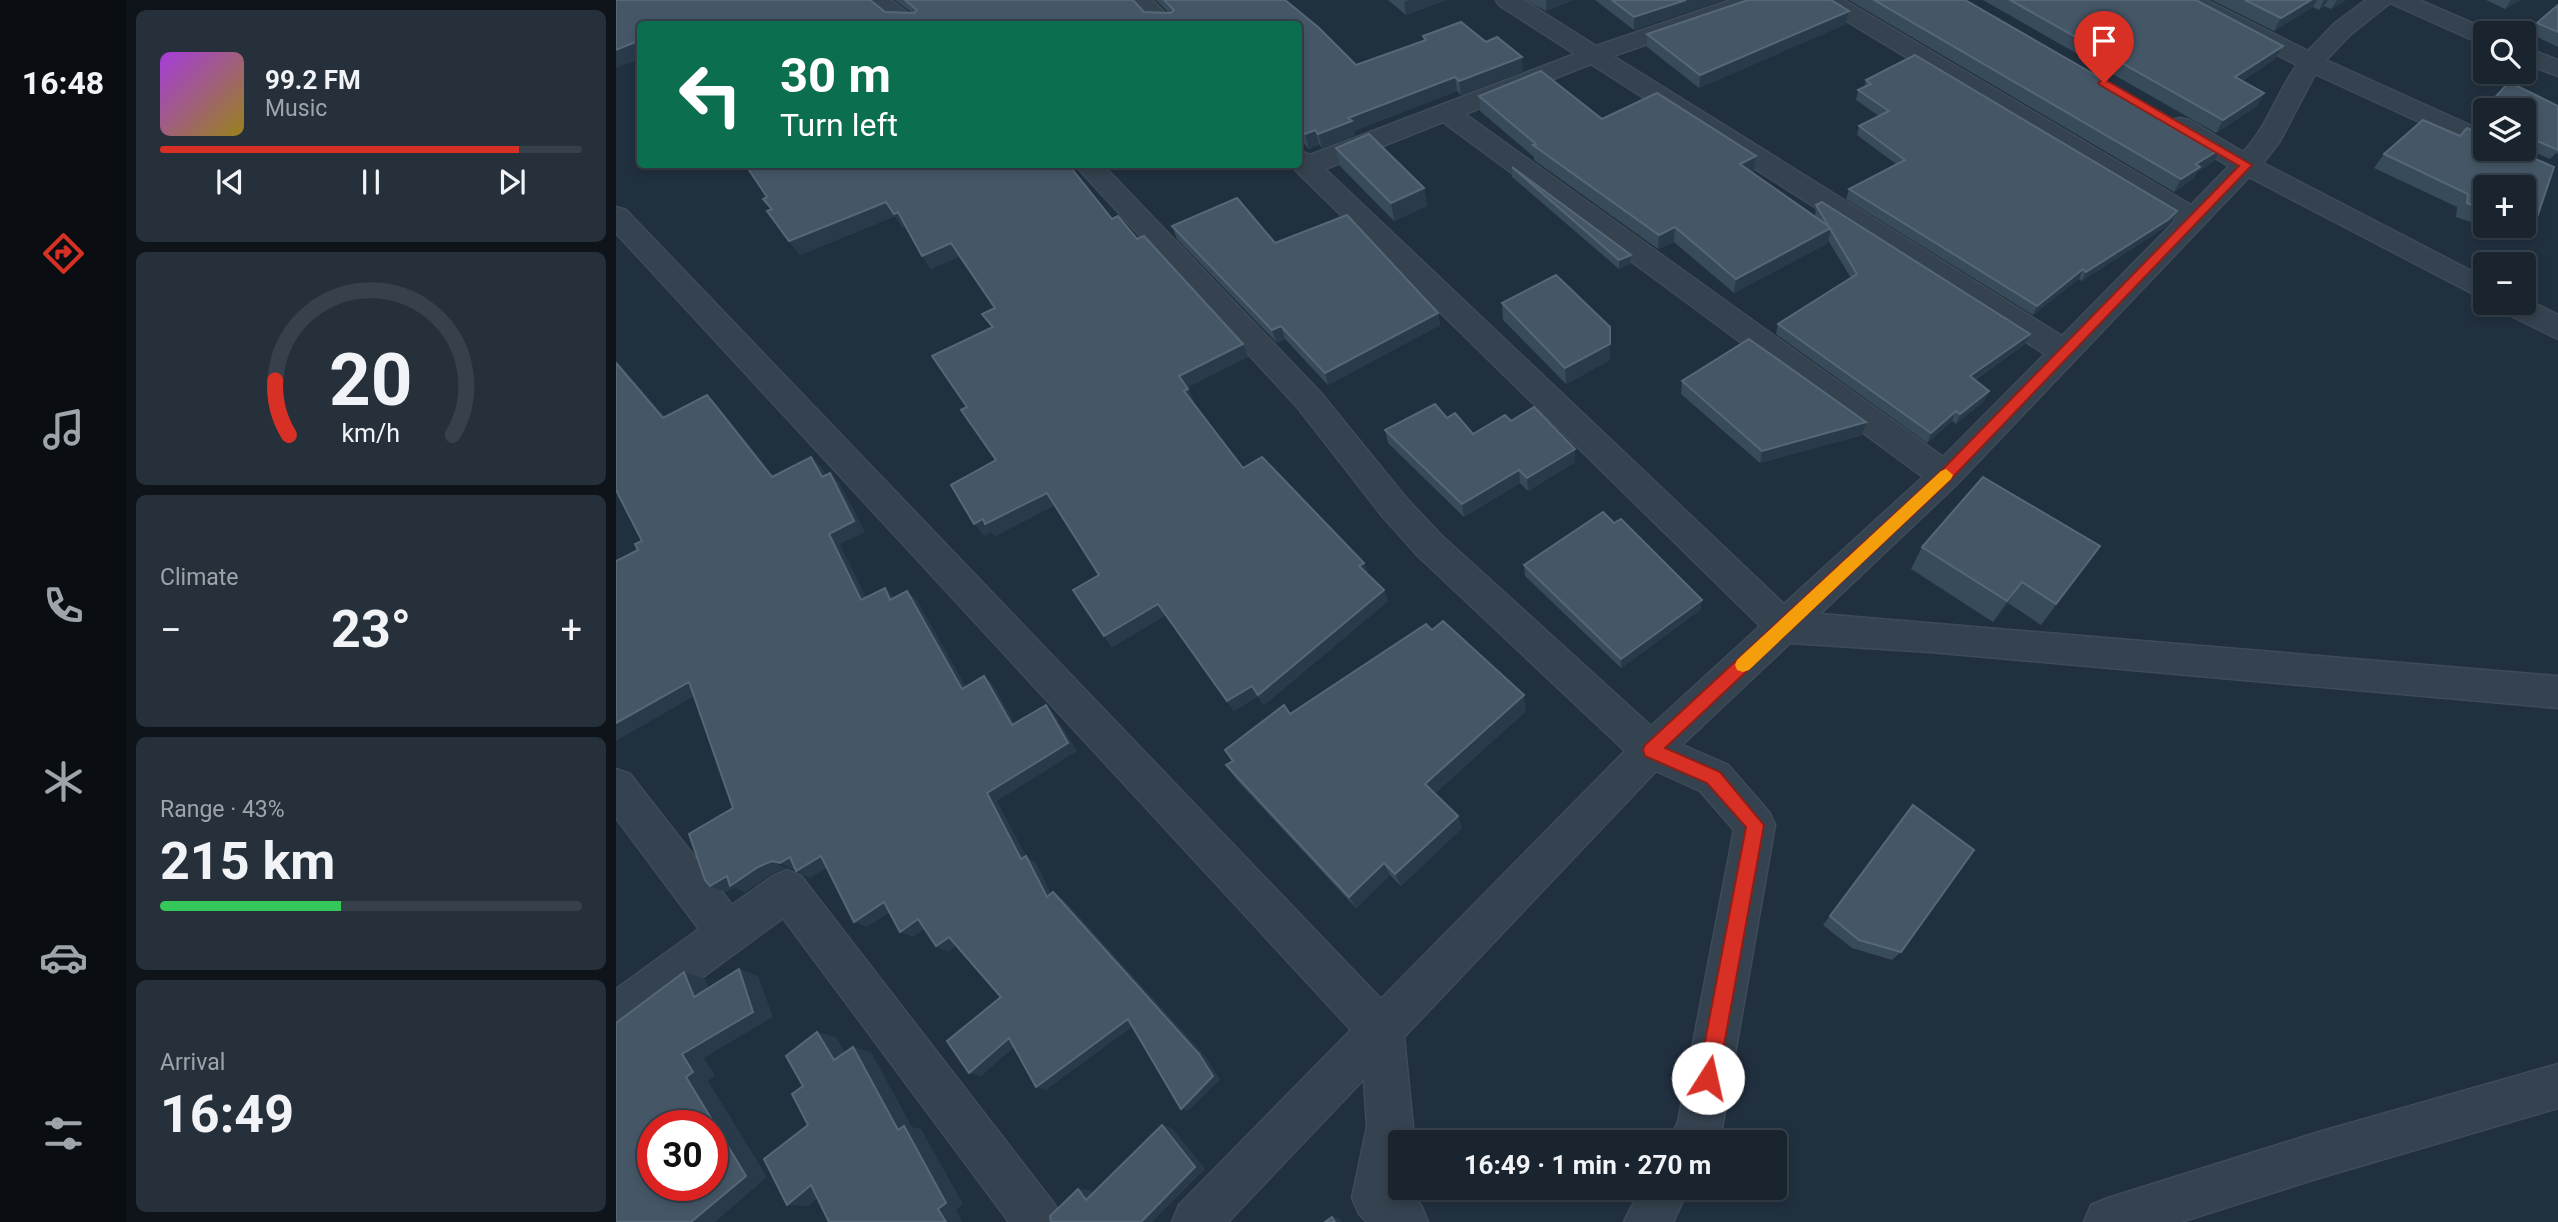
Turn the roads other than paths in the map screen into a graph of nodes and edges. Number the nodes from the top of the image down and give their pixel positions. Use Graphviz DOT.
graph roads {
  1 [pos="876,0"];
  2 [pos="1139,0"];
  3 [pos="1507,0"];
  4 [pos="1753,0"];
  5 [pos="1828,0"];
  6 [pos="2188,0"];
  7 [pos="2381,0"];
  8 [pos="2400,0"];
  9 [pos="905,21"];
  10 [pos="1161,21"];
  11 [pos="2473,32"];
  12 [pos="1593,55"];
  13 [pos="2536,59"];
  14 [pos="2312,63"];
  15 [pos="2558,69"];
  16 [pos="1446,112"];
  17 [pos="2163,117"];
  18 [pos="2473,137"];
  19 [pos="1303,162"];
  20 [pos="2246,165"];
  21 [pos="1091,168"];
  22 [pos="616,216"];
  23 [pos="2195,219"];
  24 [pos="2473,284"];
  25 [pos="2533,315"];
  26 [pos="2558,328"];
  27 [pos="2066,353"];
  28 [pos="1945,476"];
  29 [pos="1784,627"];
  30 [pos="2558,692"];
  31 [pos="1651,750"];
  32 [pos="616,787"];
  33 [pos="727,933"];
  34 [pos="616,1015"];
  35 [pos="1382,1031"];
  36 [pos="2558,1086"];
  37 [pos="1698,1130"];
  38 [pos="1660,1200"];
  39 [pos="1038,1222"];
  40 [pos="1196,1222"];
  41 [pos="1404,1222"];
  42 [pos="1648,1222"];
  43 [pos="2108,1222"];
  1 -- 9 [label="street"];
  2 -- 10 [label="street"];
  3 -- 12 [label="street"];
  4 -- 12 [label="street"];
  5 -- 23 [label="street"];
  6 -- 14 [label="street"];
  7 -- 14 [label="street"];
  8 -- 11 [label="street"];
  12 -- 16 [label="street"];
  12 -- 27 [label="street"];
  13 -- 15 [label="street"];
  14 -- 18 [label="street"];
  14 -- 20 [label="street"];
  16 -- 19 [label="street"];
  16 -- 28 [label="street"];
  17 -- 20 [label="street"];
  19 -- 29 [label="street"];
  20 -- 23 [label="street"];
  20 -- 24 [label="street"];
  21 -- 31 [label="street"];
  22 -- 35 [label="street"];
  23 -- 27 [label="street"];
  25 -- 26 [label="street"];
  27 -- 28 [label="street"];
  28 -- 29 [label="street"];
  29 -- 30 [label="street"];
  29 -- 31 [label="street"];
  31 -- 35 [label="street"];
  31 -- 37 [label="street"];
  32 -- 33 [label="street"];
  33 -- 34 [label="street"];
  33 -- 39 [label="street"];
  35 -- 40 [label="street"];
  35 -- 41 [label="street"];
  36 -- 43 [label="street"];
  38 -- 42 [label="street"];
}
